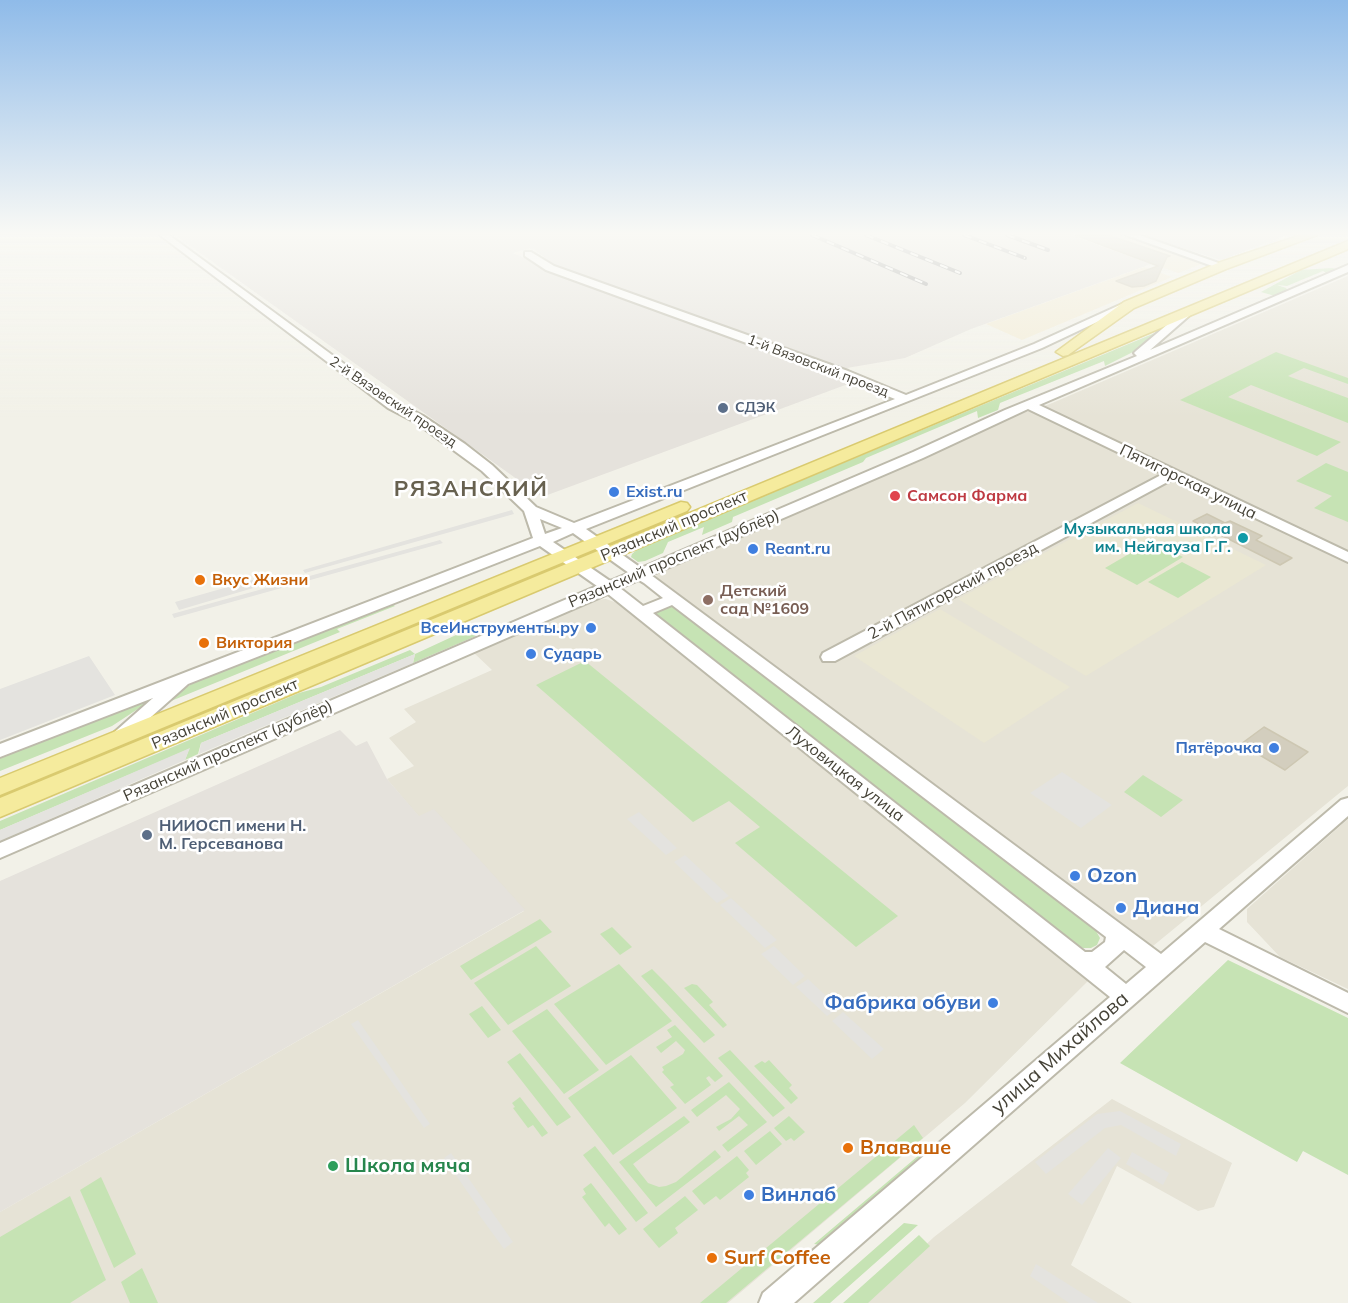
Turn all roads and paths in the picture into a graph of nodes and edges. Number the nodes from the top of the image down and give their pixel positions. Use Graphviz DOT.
graph roads {
  1 [pos="246,296"];
  2 [pos="627,296"];
  3 [pos="1149,296"];
  4 [pos="1207,296"];
  5 [pos="1226,296"];
  6 [pos="1284,296"];
  7 [pos="1129,304"];
  8 [pos="1185,315"];
  9 [pos="1063,352"];
  10 [pos="1124,363"];
  11 [pos="906,399"];
  12 [pos="1029,405"];
  13 [pos="1173,474"];
  14 [pos="531,510"];
  15 [pos="575,528"];
  16 [pos="542,541"];
  17 [pos="603,547"];
  18 [pos="1348,558"];
  19 [pos="571,560"];
  20 [pos="641,574"];
  21 [pos="610,587"];
  22 [pos="674,598"];
  23 [pos="642,612"];
  24 [pos="829,657"];
  25 [pos="190,675"];
  26 [pos="116,739"];
  27 [pos="0,751"];
  28 [pos="0,787"];
  29 [pos="1348,805"];
  30 [pos="0,808"];
  31 [pos="0,851"];
  32 [pos="1201,930"];
  33 [pos="1117,933"];
  34 [pos="1081,961"];
  35 [pos="1160,966"];
  36 [pos="1125,996"];
  37 [pos="1348,1004"];
  38 [pos="773,1303"];
  1 -- 14 [label="street, 2-й Вязовский проезд"];
  2 -- 11 [label="street, 1-й Вязовский проезд"];
  3 -- 7 [label="main road"];
  4 -- 9 [label="main road, Рязанский проспект"];
  5 -- 8 [label="main road, Рязанский проспект"];
  6 -- 10 [label="street, Рязанский проспект (дублёр)"];
  7 -- 9 [label="main road"];
  7 -- 11 [label="street"];
  8 -- 10 [label="street"];
  8 -- 17 [label="main road, Рязанский проспект"];
  9 -- 17 [label="main road, Рязанский проспект"];
  10 -- 12 [label="street, Рязанский проспект (дублёр)"];
  11 -- 15 [label="street"];
  12 -- 13 [label="street, Пятигорская улица"];
  12 -- 20 [label="street, Рязанский проспект (дублёр)"];
  13 -- 18 [label="street, Пятигорская улица"];
  13 -- 24 [label="street, 2-й Пятигорский проезд"];
  14 -- 15 [label="street, 2-й Вязовский проезд"];
  14 -- 16 [label="street, 2-й Вязовский проезд"];
  15 -- 16 [label="street"];
  15 -- 17 [label="street, 2-й Вязовский проезд"];
  16 -- 19 [label="street"];
  16 -- 25 [label="street"];
  17 -- 19 [label="main road, Рязанский проспект"];
  17 -- 20 [label="street"];
  19 -- 21 [label="street, Луховицкая улица"];
  19 -- 26 [label="main road, Рязанский проспект"];
  19 -- 30 [label="main road, Рязанский проспект"];
  20 -- 21 [label="street, Рязанский проспект (дублёр)"];
  20 -- 22 [label="street"];
  21 -- 23 [label="street, Луховицкая улица"];
  21 -- 31 [label="street, Рязанский проспект (дублёр)"];
  22 -- 23 [label="street"];
  22 -- 33 [label="street"];
  23 -- 34 [label="street, Луховицкая улица"];
  25 -- 26 [label="street"];
  25 -- 27 [label="street"];
  26 -- 28 [label="main road, Рязанский проспект"];
  29 -- 32 [label="street, улица Михайлова"];
  32 -- 35 [label="street, улица Михайлова"];
  32 -- 37 [label="street"];
  33 -- 34 [label="street"];
  33 -- 35 [label="street"];
  34 -- 36 [label="street, Луховицкая улица"];
  35 -- 36 [label="street, улица Михайлова"];
  36 -- 38 [label="street, улица Михайлова"];
}
